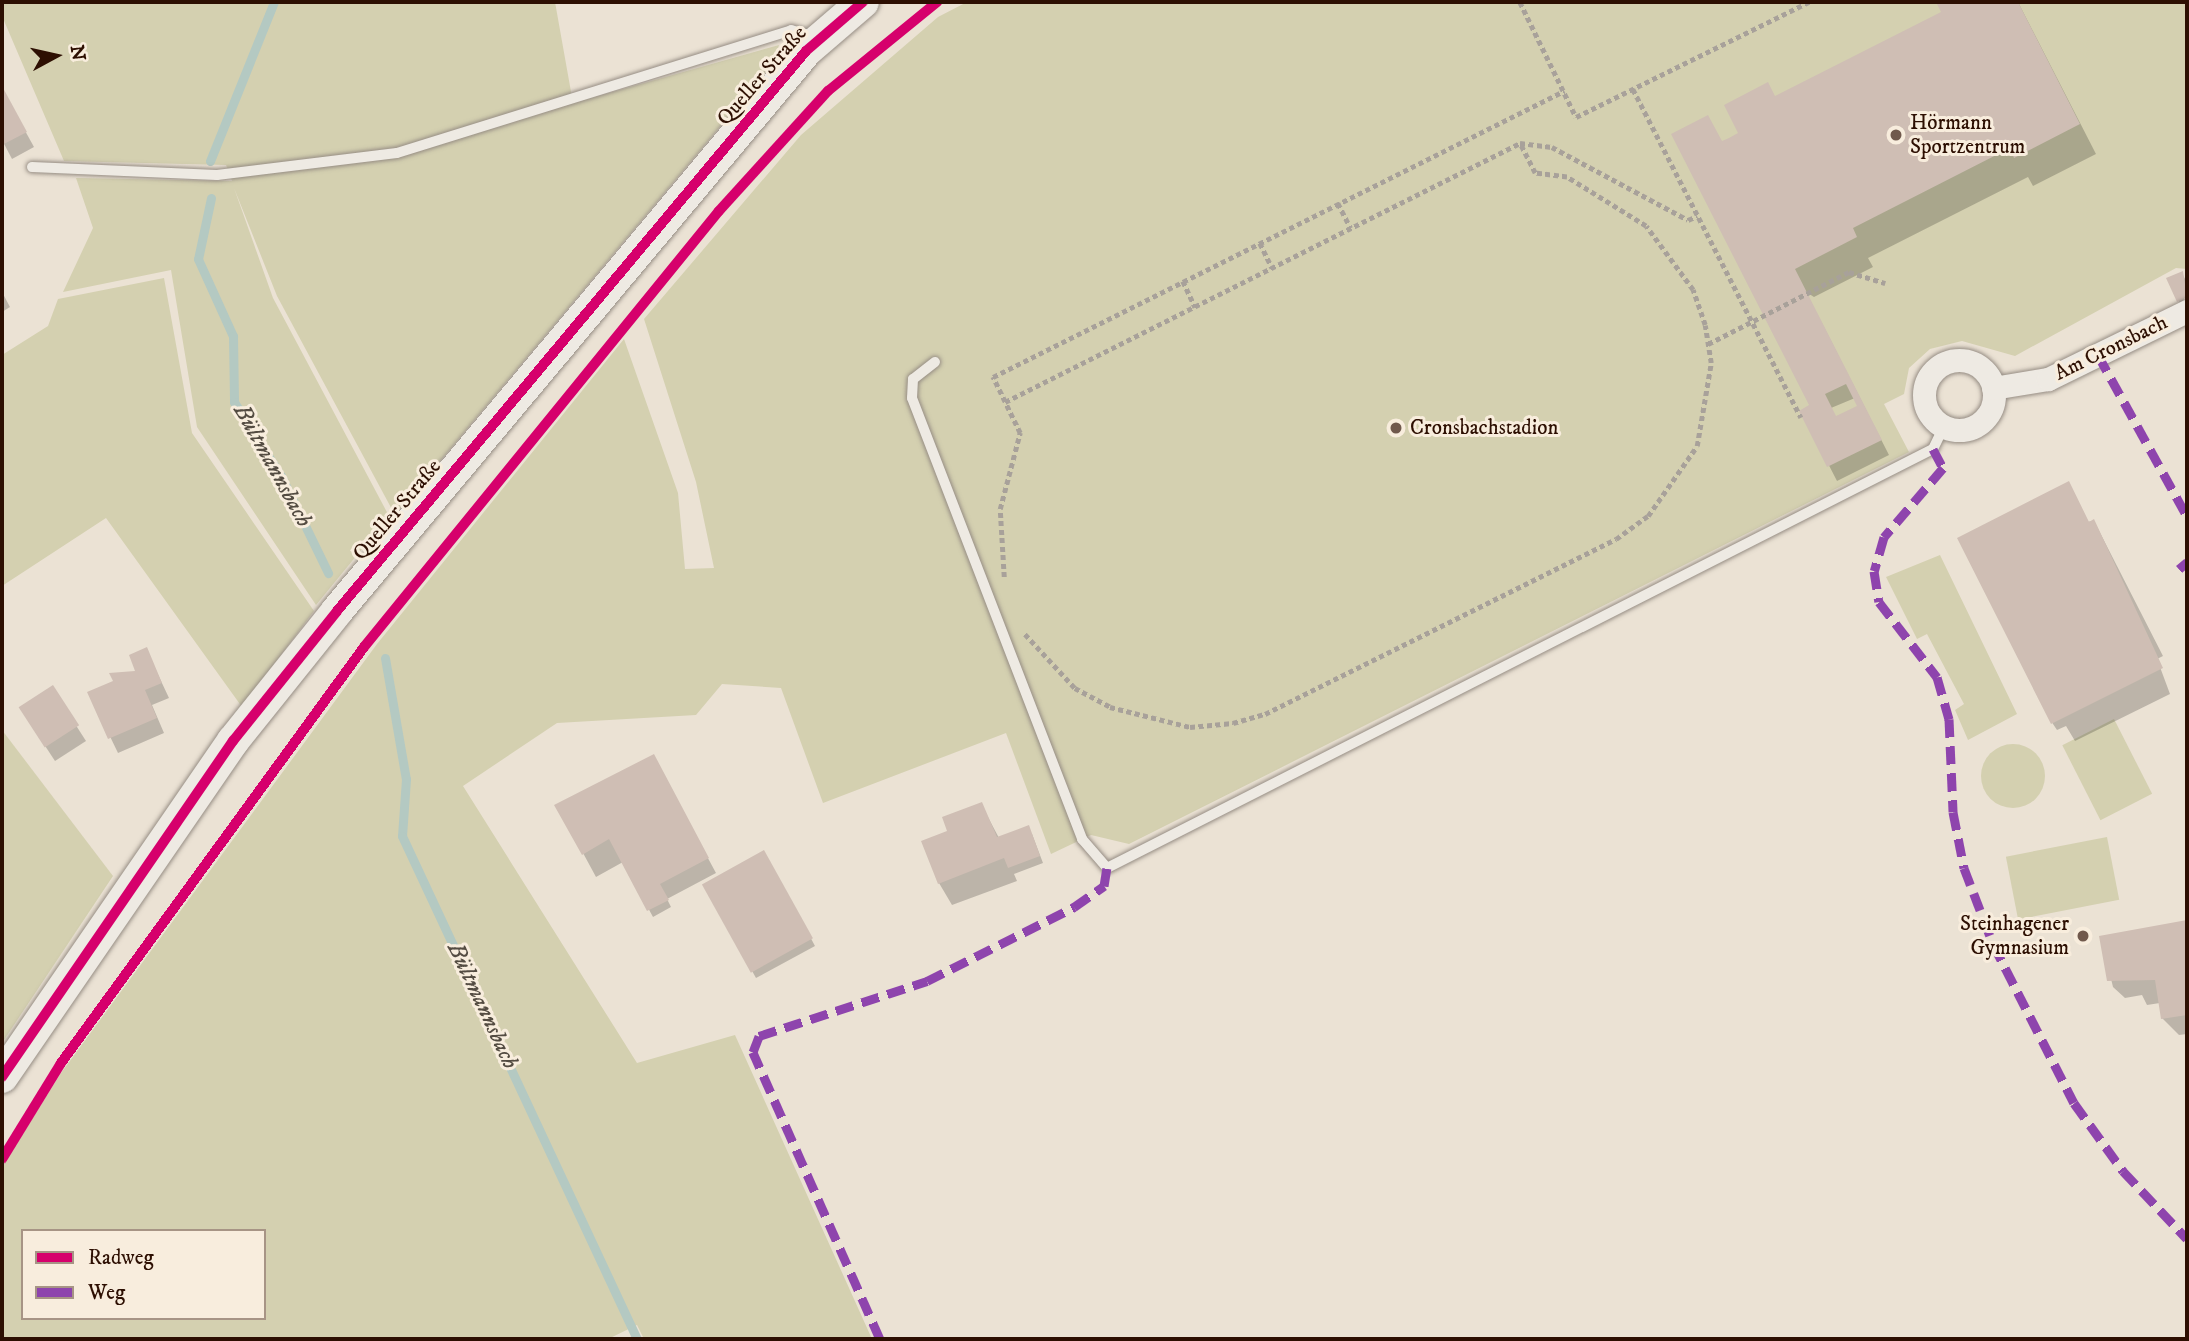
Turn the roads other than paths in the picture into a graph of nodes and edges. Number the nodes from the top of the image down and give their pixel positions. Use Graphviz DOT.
graph roads {
  1 [pos="863,2"];
  2 [pos="820,38"];
  3 [pos="32,167"];
  4 [pos="2187,311"];
  5 [pos="935,362"];
  6 [pos="1993,388"];
  7 [pos="1944,426"];
  8 [pos="2,1077"];
  1 -- 2 [label="main road, Queller Straße"];
  2 -- 3 [label="lane"];
  2 -- 8 [label="main road, Queller Straße"];
  4 -- 6 [label="street, Am Cronsbach"];
  5 -- 7 [label="lane"];
  6 -- 7 [label="street"];
  6 -- 7 [label="street"];
}
